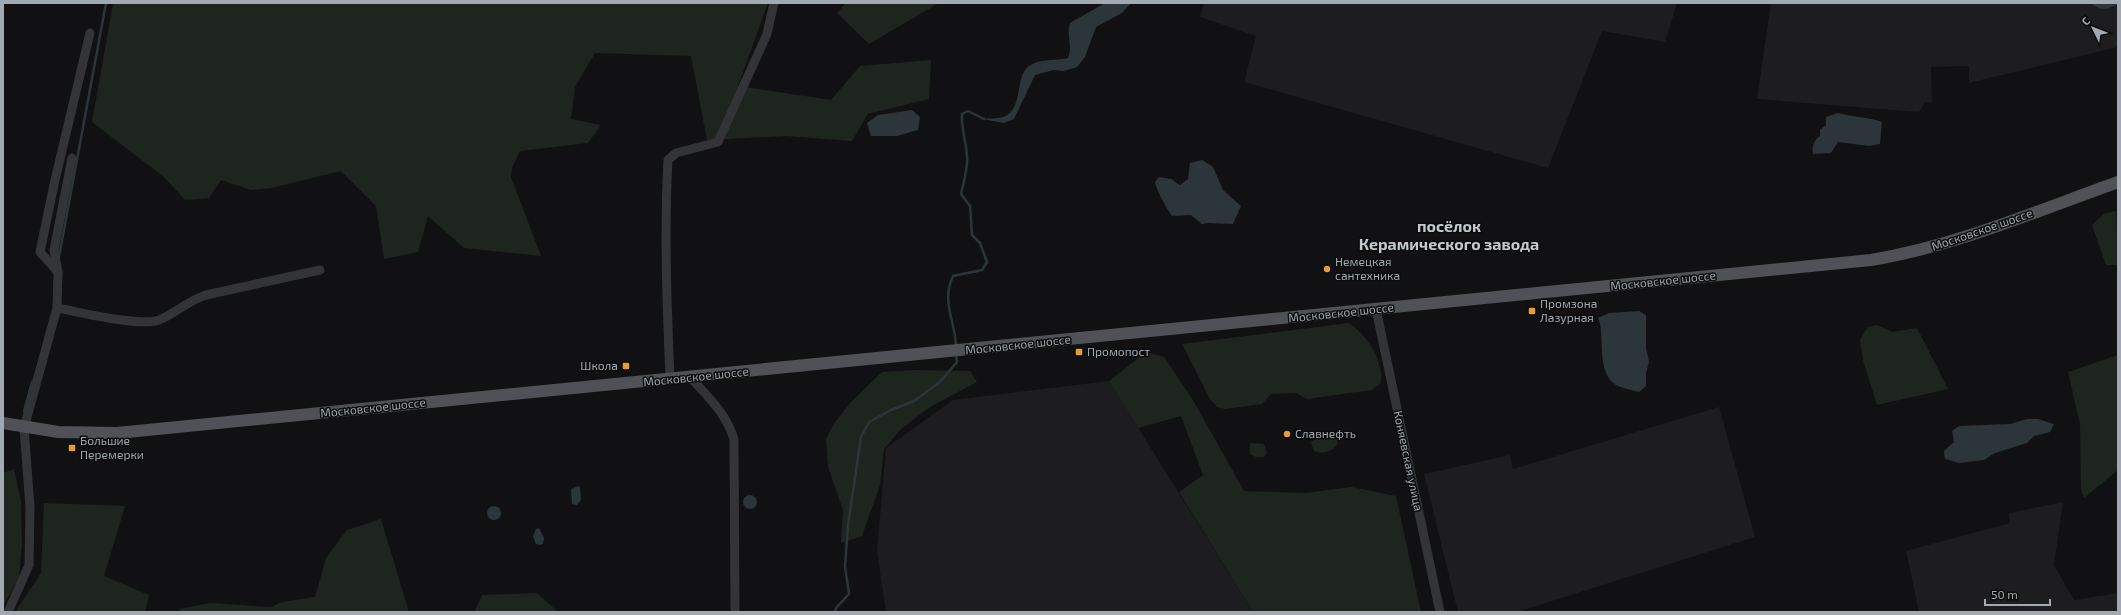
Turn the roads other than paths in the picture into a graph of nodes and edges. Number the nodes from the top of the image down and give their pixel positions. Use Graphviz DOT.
graph roads {
  1 [pos="774,4"];
  2 [pos="90,33"];
  3 [pos="72,158"];
  4 [pos="2118,182"];
  5 [pos="320,270"];
  6 [pos="58,272"];
  7 [pos="57,308"];
  8 [pos="1376,309"];
  9 [pos="690,377"];
  10 [pos="670,379"];
  11 [pos="3,423"];
  12 [pos="24,428"];
  13 [pos="8,612"];
  14 [pos="735,612"];
  15 [pos="1440,612"];
  1 -- 10 [label="street"];
  2 -- 6 [label="street"];
  3 -- 6 [label="street"];
  4 -- 8 [label="main road, Московское шоссе"];
  5 -- 7 [label="street"];
  6 -- 7 [label="street"];
  7 -- 12 [label="street"];
  8 -- 9 [label="main road, Московское шоссе"];
  8 -- 15 [label="street, Коняевская улица"];
  9 -- 10 [label="main road, Московское шоссе"];
  9 -- 14 [label="street"];
  10 -- 12 [label="main road, Московское шоссе"];
  11 -- 12 [label="main road, Московское шоссе"];
  12 -- 13 [label="street"];
}
